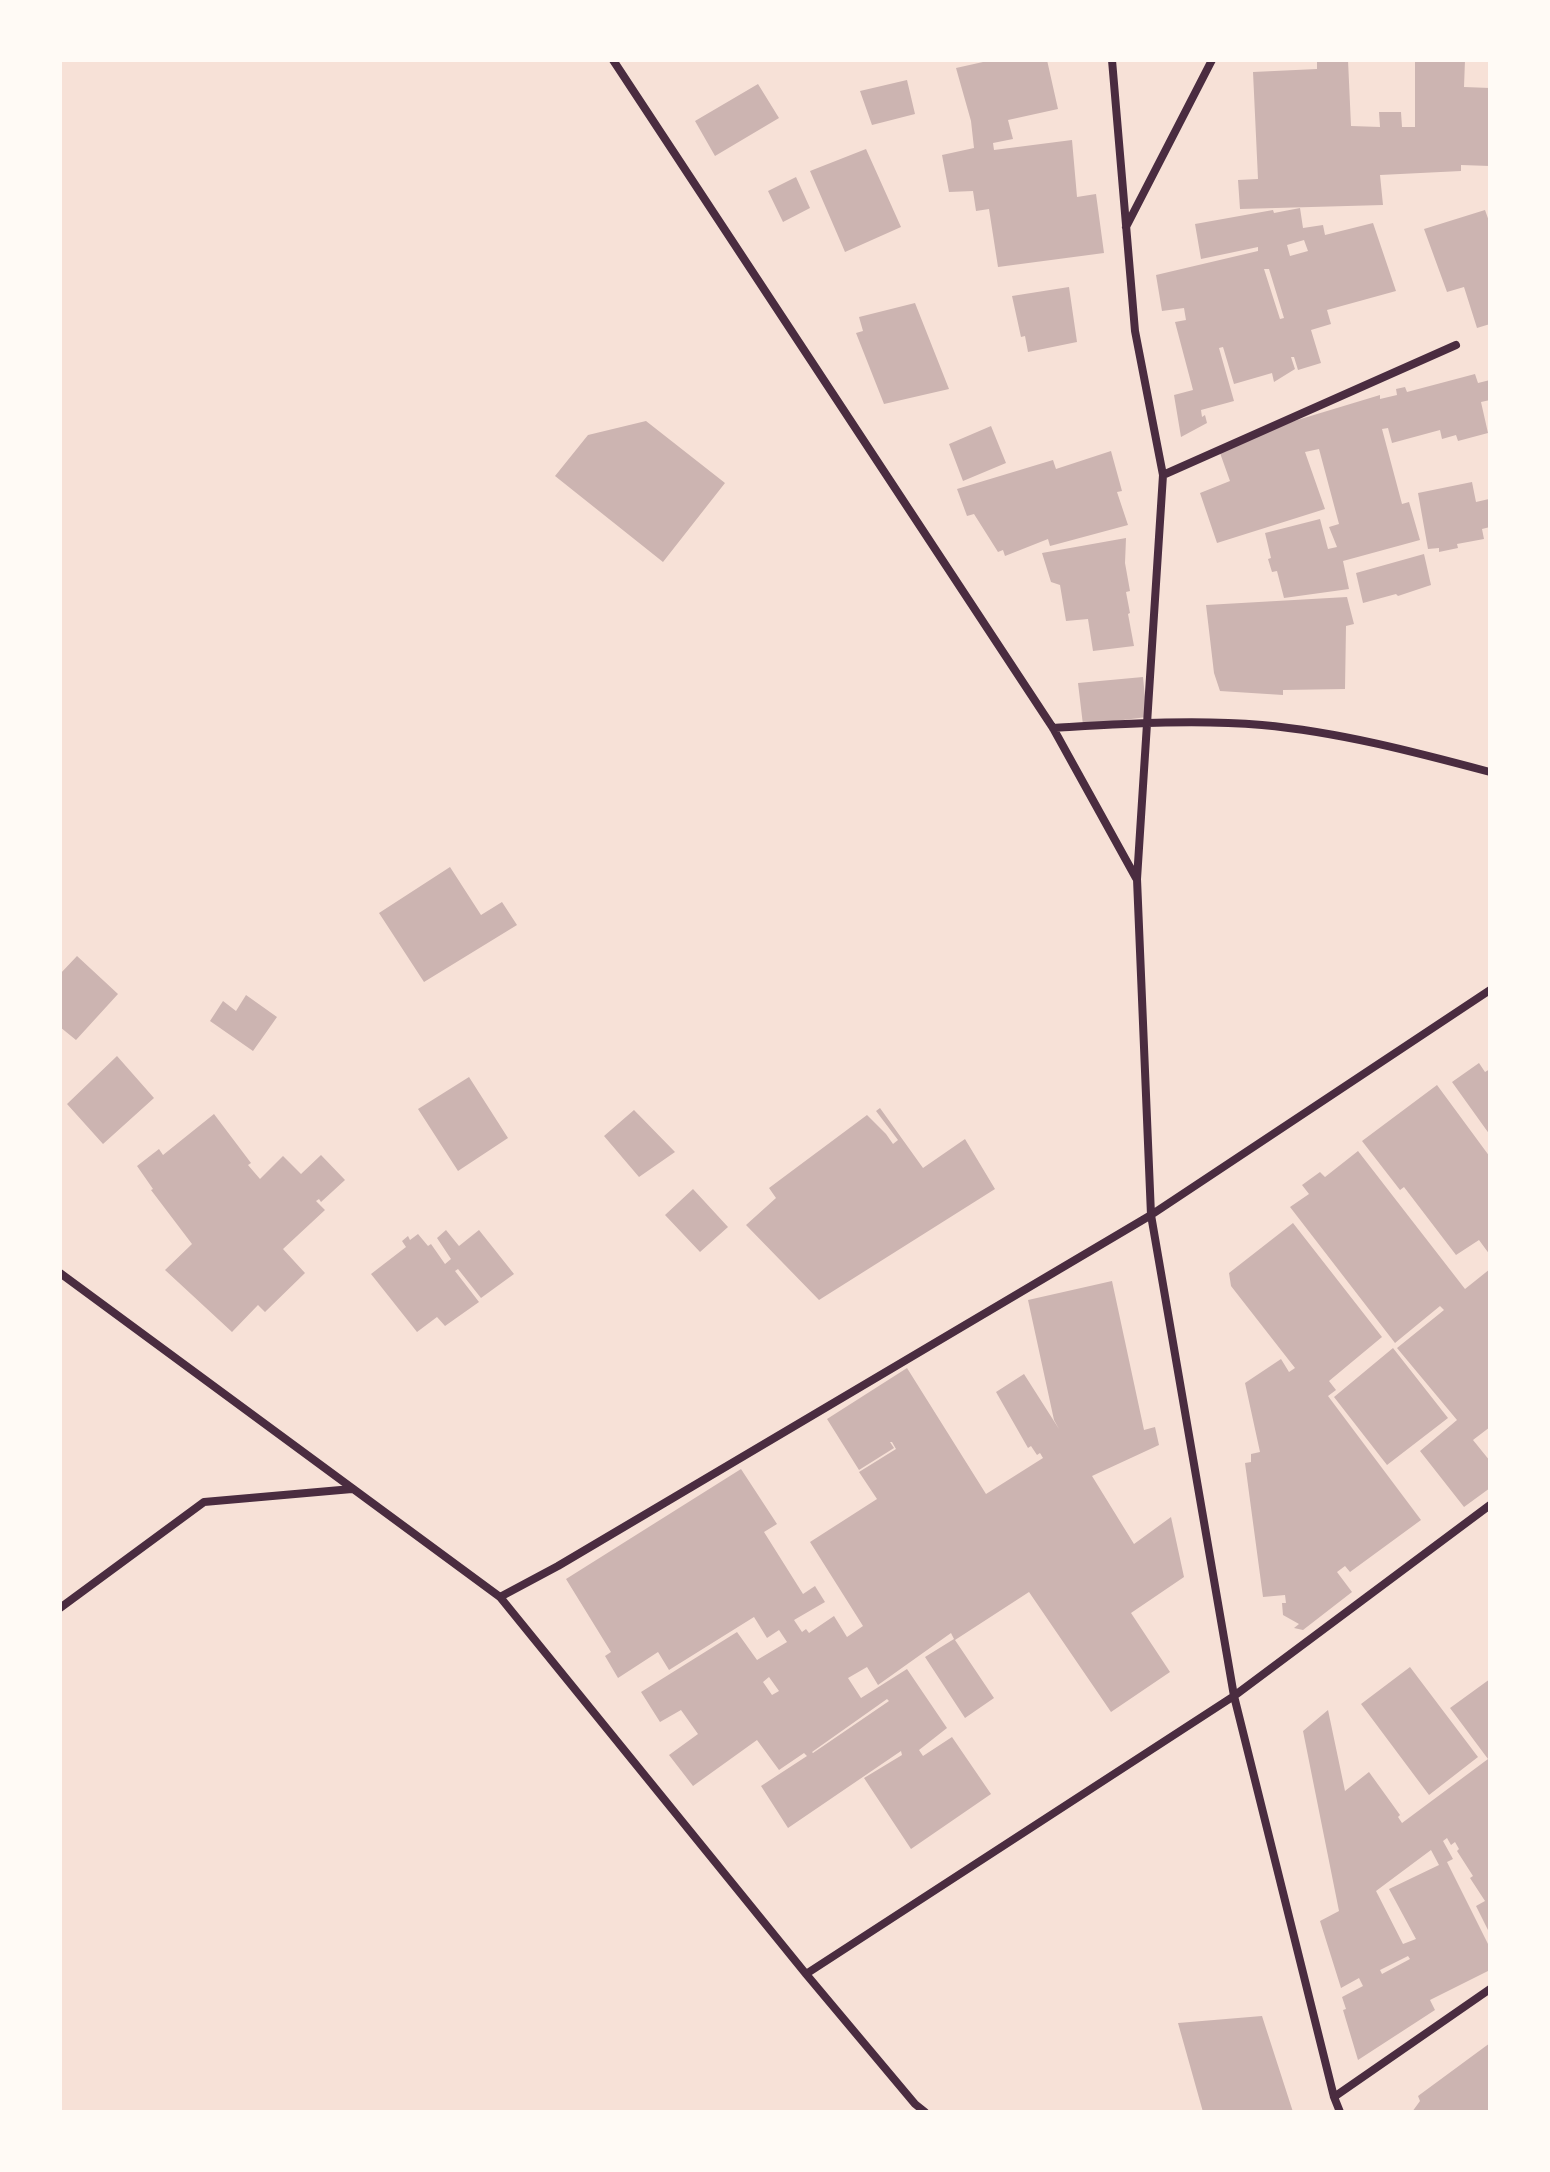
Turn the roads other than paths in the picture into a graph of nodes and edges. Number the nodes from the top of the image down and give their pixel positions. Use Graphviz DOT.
graph roads {
  1 [pos="613,60"];
  2 [pos="1112,60"];
  3 [pos="1212,60"];
  4 [pos="1126,228"];
  5 [pos="1456,345"];
  6 [pos="1163,475"];
  7 [pos="1148,722"];
  8 [pos="1053,728"];
  9 [pos="1490,772"];
  10 [pos="1137,879"];
  11 [pos="1490,990"];
  12 [pos="1151,1215"];
  13 [pos="60,1273"];
  14 [pos="353,1489"];
  15 [pos="1490,1505"];
  16 [pos="500,1597"];
  17 [pos="60,1608"];
  18 [pos="1234,1696"];
  19 [pos="806,1974"];
  20 [pos="1490,1989"];
  21 [pos="1334,2097"];
  22 [pos="925,2112"];
  23 [pos="1340,2112"];
  1 -- 8 [label="street"];
  2 -- 4 [label="street"];
  3 -- 4 [label="street"];
  4 -- 6 [label="street"];
  5 -- 6 [label="street"];
  6 -- 7 [label="street"];
  7 -- 8 [label="street"];
  7 -- 9 [label="street"];
  7 -- 10 [label="street"];
  8 -- 10 [label="street"];
  10 -- 12 [label="street"];
  11 -- 12 [label="street"];
  12 -- 16 [label="street"];
  12 -- 18 [label="street"];
  13 -- 14 [label="street"];
  14 -- 16 [label="street"];
  14 -- 17 [label="street"];
  15 -- 18 [label="street"];
  16 -- 19 [label="street"];
  18 -- 19 [label="street"];
  18 -- 21 [label="street"];
  19 -- 22 [label="street"];
  20 -- 21 [label="street"];
  21 -- 23 [label="street"];
}
